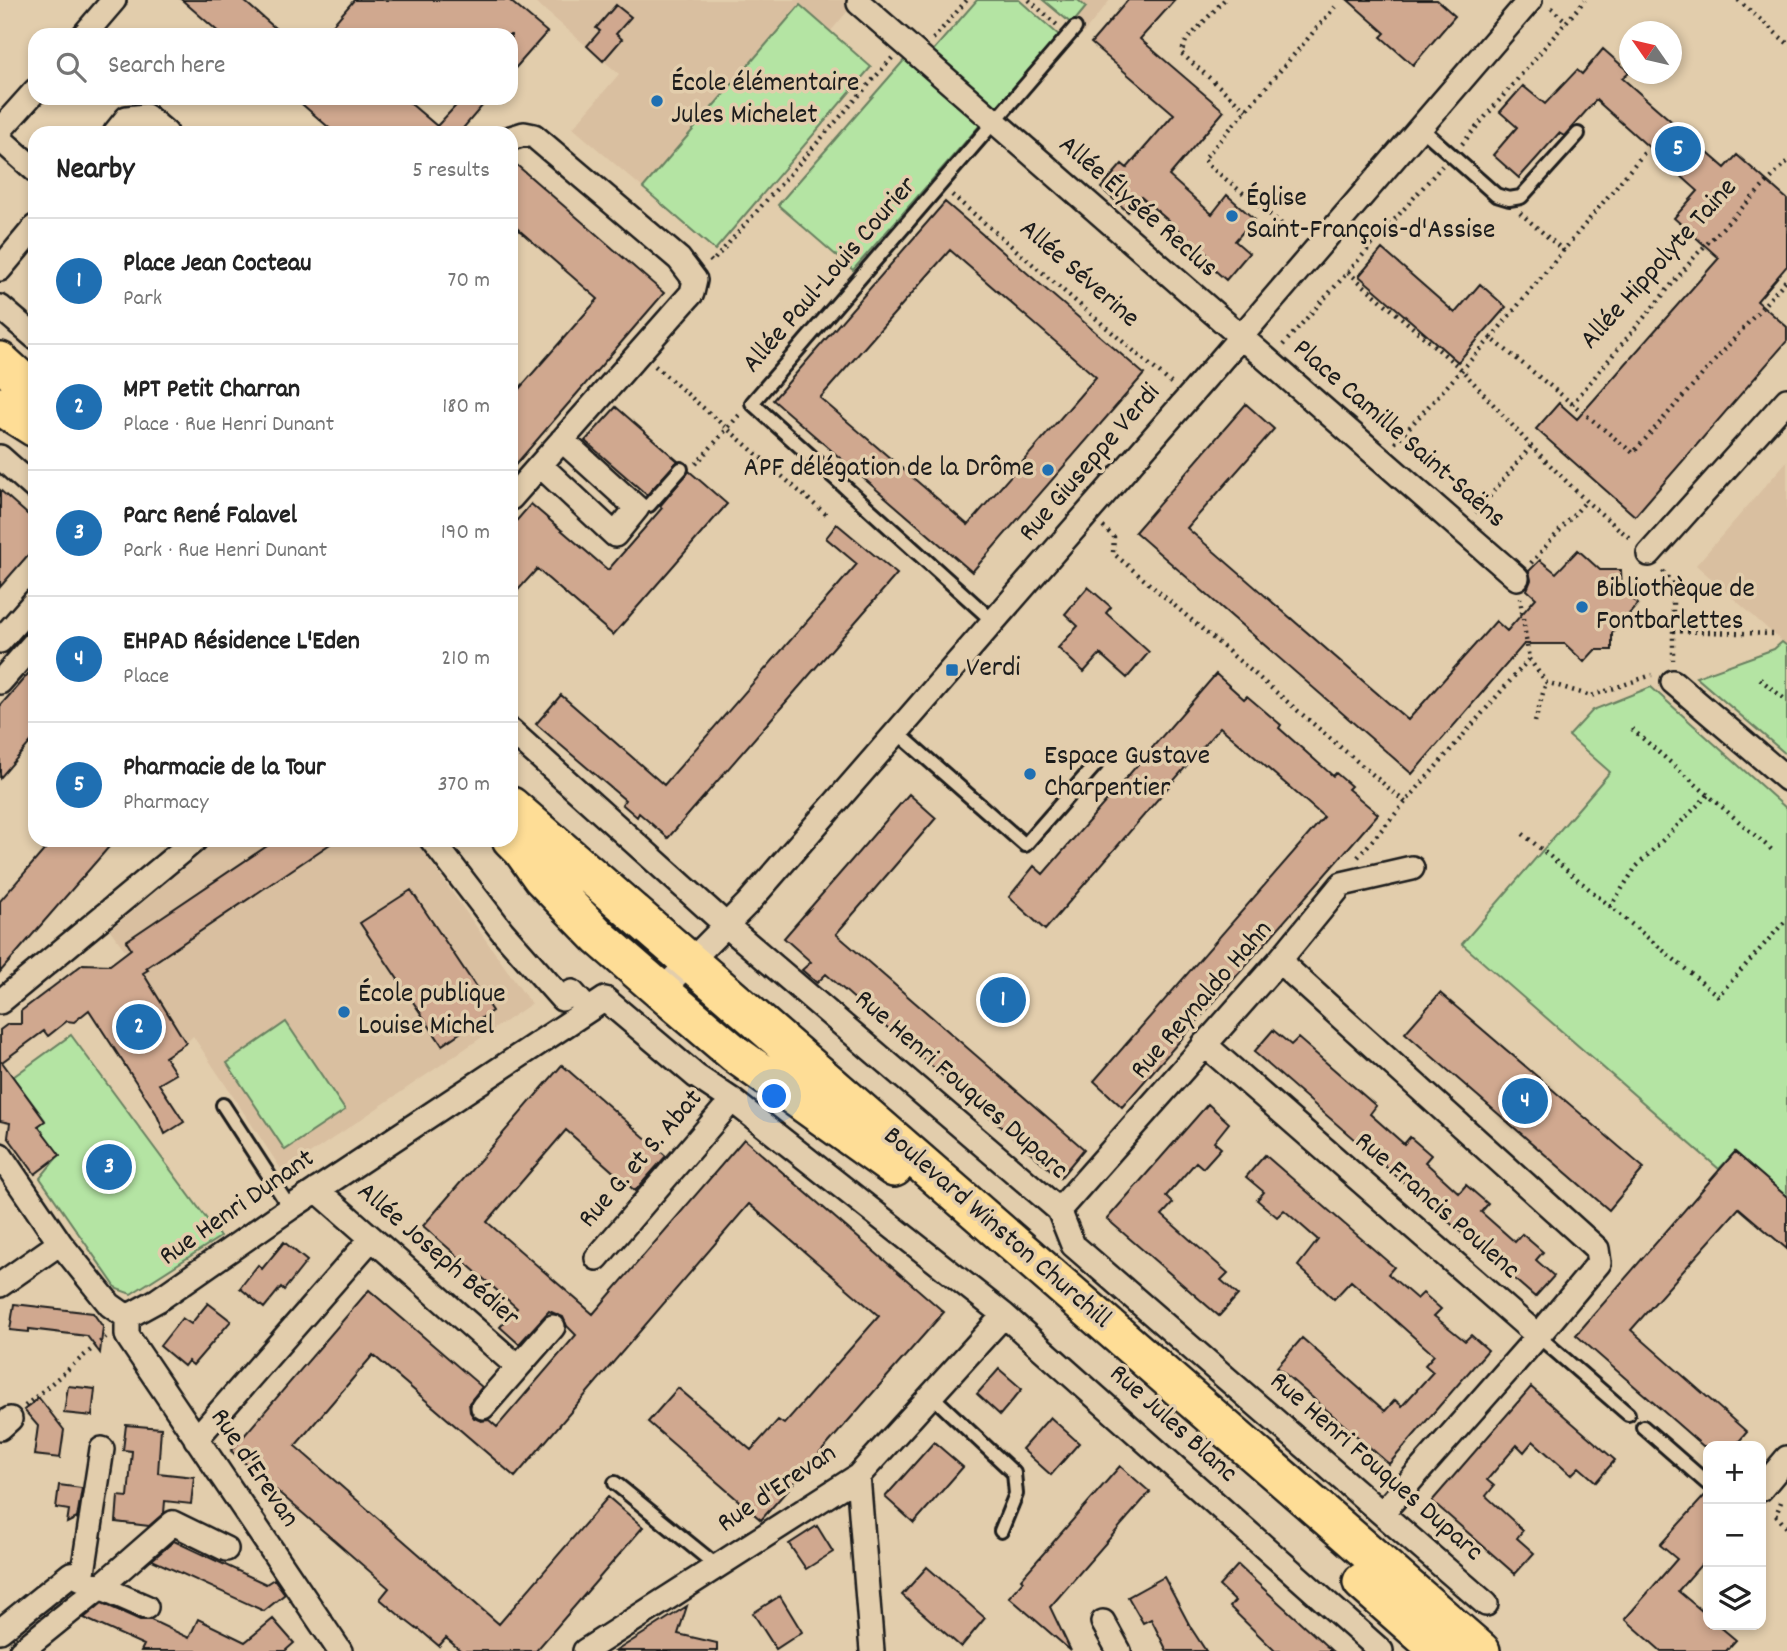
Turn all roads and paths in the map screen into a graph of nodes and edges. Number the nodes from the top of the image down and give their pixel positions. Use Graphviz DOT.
graph roads {
  1 [pos="114,0"];
  2 [pos="967,0"];
  3 [pos="1029,0"];
  4 [pos="1224,0"];
  5 [pos="1530,0"];
  6 [pos="1542,0"];
  7 [pos="1585,0"];
  8 [pos="1738,0"];
  9 [pos="859,3"];
  10 [pos="1335,7"];
  11 [pos="1567,22"];
  12 [pos="90,28"];
  13 [pos="1072,32"];
  14 [pos="1787,43"];
  15 [pos="912,50"];
  16 [pos="28,99"];
  17 [pos="1246,110"];
  18 [pos="995,123"];
  19 [pos="121,126"];
  20 [pos="158,126"];
  21 [pos="1420,128"];
  22 [pos="0,130"];
  23 [pos="1578,134"];
  24 [pos="518,136"];
  25 [pos="0,139"];
  26 [pos="1644,153"];
  27 [pos="1452,155"];
  28 [pos="1787,162"];
  29 [pos="28,164"];
  30 [pos="941,185"];
  31 [pos="1514,198"];
  32 [pos="28,235"];
  33 [pos="1315,251"];
  34 [pos="1564,251"];
  35 [pos="679,259"];
  36 [pos="0,269"];
  37 [pos="1348,272"];
  38 [pos="1787,279"];
  39 [pos="0,307"];
  40 [pos="28,331"];
  41 [pos="1241,337"];
  42 [pos="1491,338"];
  43 [pos="0,361"];
  44 [pos="650,361"];
  45 [pos="1269,362"];
  46 [pos="1461,369"];
  47 [pos="28,387"];
  48 [pos="1188,397"];
  49 [pos="1787,400"];
  50 [pos="752,403"];
  51 [pos="1572,404"];
  52 [pos="0,406"];
  53 [pos="28,424"];
  54 [pos="726,430"];
  55 [pos="562,440"];
  56 [pos="1531,446"];
  57 [pos="0,457"];
  58 [pos="1380,459"];
  59 [pos="540,465"];
  60 [pos="681,469"];
  61 [pos="28,482"];
  62 [pos="518,490"];
  63 [pos="1586,501"];
  64 [pos="637,508"];
  65 [pos="1088,513"];
  66 [pos="829,517"];
  67 [pos="1462,530"];
  68 [pos="1650,554"];
  69 [pos="1517,578"];
  70 [pos="28,609"];
  71 [pos="993,622"];
  72 [pos="1673,631"];
  73 [pos="1773,634"];
  74 [pos="0,641"];
  75 [pos="28,650"];
  76 [pos="1529,659"];
  77 [pos="1673,676"];
  78 [pos="1760,678"];
  79 [pos="0,682"];
  80 [pos="1546,682"];
  81 [pos="1787,701"];
  82 [pos="1535,722"];
  83 [pos="1632,729"];
  84 [pos="898,733"];
  85 [pos="518,737"];
  86 [pos="1096,764"];
  87 [pos="1787,779"];
  88 [pos="1708,795"];
  89 [pos="1406,803"];
  90 [pos="518,812"];
  91 [pos="1522,834"];
  92 [pos="518,846"];
  93 [pos="187,847"];
  94 [pos="437,847"];
  95 [pos="1772,850"];
  96 [pos="1412,868"];
  97 [pos="1342,884"];
  98 [pos="1610,907"];
  99 [pos="1787,921"];
  100 [pos="726,925"];
  101 [pos="1279,961"];
  102 [pos="690,962"];
  103 [pos="661,991"];
  104 [pos="0,1002"];
  105 [pos="588,1010"];
  106 [pos="554,1032"];
  107 [pos="1204,1044"];
  108 [pos="732,1100"];
  109 [pos="223,1105"];
  110 [pos="0,1154"];
  111 [pos="317,1190"];
  112 [pos="290,1208"];
  113 [pos="1059,1210"];
  114 [pos="371,1239"];
  115 [pos="54,1248"];
  116 [pos="597,1258"];
  117 [pos="0,1285"];
  118 [pos="1004,1315"];
  119 [pos="127,1317"];
  120 [pos="553,1327"];
  121 [pos="1538,1336"];
  122 [pos="518,1367"];
  123 [pos="931,1395"];
  124 [pos="483,1407"];
  125 [pos="1628,1414"];
  126 [pos="5,1424"];
  127 [pos="1643,1427"];
  128 [pos="196,1439"];
  129 [pos="102,1449"];
  130 [pos="1787,1458"];
  131 [pos="858,1476"];
  132 [pos="1703,1481"];
  133 [pos="615,1483"];
  134 [pos="1766,1483"];
  135 [pos="1787,1492"];
  136 [pos="1382,1513"];
  137 [pos="1787,1528"];
  138 [pos="1001,1531"];
  139 [pos="226,1549"];
  140 [pos="717,1566"];
  141 [pos="91,1583"];
  142 [pos="1486,1604"];
  143 [pos="146,1607"];
  144 [pos="1104,1622"];
  145 [pos="0,1630"];
  146 [pos="0,1642"];
  147 [pos="24,1648"];
  148 [pos="55,1651"];
  149 [pos="340,1651"];
  150 [pos="586,1651"];
  151 [pos="872,1651"];
  152 [pos="1119,1651"];
  153 [pos="1381,1651"];
  154 [pos="1440,1651"];
  155 [pos="1481,1651"];
  1 -- 12 [label="street"];
  2 -- 15 [label="path"];
  3 -- 13 [label="path"];
  4 -- 17 [label="path"];
  5 -- 21 [label="street, Rue Giuseppe Verdi"];
  6 -- 11 [label="path"];
  7 -- 11 [label="path"];
  8 -- 14 [label="path"];
  9 -- 15 [label="street, Allée Élysée Reclus"];
  10 -- 17 [label="path"];
  11 -- 27 [label="path"];
  13 -- 18 [label="lane, Allée Paul-Louis Courier"];
  15 -- 18 [label="street, Allée Élysée Reclus"];
  15 -- 35 [label="path"];
  16 -- 22 [label="street"];
  17 -- 33 [label="path"];
  18 -- 30 [label="lane, Allée Paul-Louis Courier"];
  18 -- 41 [label="street, Allée Élysée Reclus"];
  19 -- 20 [label="street"];
  21 -- 27 [label="lane"];
  21 -- 33 [label="street, Rue Giuseppe Verdi"];
  23 -- 31 [label="lane"];
  24 -- 35 [label="street"];
  25 -- 29 [label="street"];
  26 -- 34 [label="path"];
  27 -- 31 [label="lane"];
  27 -- 37 [label="path"];
  28 -- 51 [label="path, Allée Hippolyte Taine"];
  30 -- 48 [label="path, Allée Séverine"];
  30 -- 50 [label="lane, Allée Paul-Louis Courier"];
  31 -- 34 [label="path"];
  32 -- 36 [label="street"];
  33 -- 41 [label="street, Rue Giuseppe Verdi"];
  34 -- 42 [label="path"];
  35 -- 55 [label="street"];
  37 -- 45 [label="path"];
  37 -- 46 [label="path"];
  38 -- 51 [label="path"];
  39 -- 40 [label="street"];
  41 -- 45 [label="street, Place Camille Saint-Saëns"];
  41 -- 48 [label="street, Rue Giuseppe Verdi"];
  42 -- 46 [label="path"];
  42 -- 51 [label="path"];
  43 -- 47 [label="main road"];
  44 -- 54 [label="path"];
  45 -- 58 [label="street, Place Camille Saint-Saëns"];
  46 -- 56 [label="path"];
  46 -- 58 [label="path"];
  48 -- 65 [label="street, Rue Giuseppe Verdi"];
  49 -- 68 [label="street"];
  50 -- 54 [label="path"];
  50 -- 71 [label="lane, Allée Paul-Louis Courier"];
  52 -- 53 [label="main road"];
  54 -- 60 [label="path"];
  54 -- 66 [label="path"];
  55 -- 59 [label="street"];
  55 -- 64 [label="street"];
  56 -- 63 [label="path"];
  56 -- 67 [label="path"];
  57 -- 61 [label="street"];
  58 -- 67 [label="street, Place Camille Saint-Saëns"];
  59 -- 62 [label="street"];
  59 -- 64 [label="street"];
  60 -- 64 [label="lane"];
  63 -- 68 [label="path"];
  63 -- 69 [label="path"];
  65 -- 71 [label="street, Rue Giuseppe Verdi"];
  65 -- 89 [label="path"];
  67 -- 69 [label="street, Place Camille Saint-Saëns"];
  68 -- 72 [label="path"];
  69 -- 76 [label="path"];
  70 -- 74 [label="street"];
  71 -- 84 [label="street, Rue Giuseppe Verdi"];
  72 -- 73 [label="path"];
  72 -- 77 [label="path"];
  75 -- 79 [label="street"];
  76 -- 80 [label="path"];
  76 -- 89 [label="path"];
  77 -- 80 [label="path"];
  77 -- 87 [label="street"];
  78 -- 81 [label="path"];
  80 -- 82 [label="path"];
  83 -- 88 [label="path"];
  84 -- 86 [label="lane"];
  84 -- 100 [label="street, Rue Giuseppe Verdi"];
  85 -- 100 [label="street, Rue Henri Fouques Duparc"];
  88 -- 95 [label="path"];
  88 -- 98 [label="path"];
  89 -- 97 [label="path"];
  90 -- 102 [label="main road, Boulevard Winston Churchill"];
  91 -- 98 [label="path"];
  92 -- 103 [label="main road, Boulevard Winston Churchill"];
  93 -- 104 [label="street"];
  94 -- 105 [label="street"];
  96 -- 97 [label="street"];
  97 -- 101 [label="street, Rue Reynaldo Hahn"];
  98 -- 99 [label="path"];
  100 -- 102 [label="street, Rue Giuseppe Verdi"];
  100 -- 113 [label="street, Rue Henri Fouques Duparc"];
  101 -- 107 [label="street, Rue Reynaldo Hahn"];
  101 -- 121 [label="street"];
  102 -- 103 [label="street, Rue Giuseppe Verdi"];
  102 -- 155 [label="main road, Boulevard Winston Churchill"];
  103 -- 154 [label="main road, Boulevard Winston Churchill"];
  105 -- 106 [label="street, Rue Jules Blanc"];
  105 -- 108 [label="street, Rue Jules Blanc"];
  106 -- 111 [label="street, Rue Henri Dunant"];
  107 -- 113 [label="street, Rue Reynaldo Hahn"];
  107 -- 121 [label="street, Rue Francis Poulenc"];
  108 -- 116 [label="street, Rue G. et S. Abat"];
  108 -- 118 [label="street, Rue Jules Blanc"];
  109 -- 112 [label="lane"];
  110 -- 115 [label="street"];
  111 -- 112 [label="street, Rue Henri Dunant"];
  111 -- 114 [label="street, Allée Joseph Bédier"];
  112 -- 119 [label="street, Rue Henri Dunant"];
  113 -- 136 [label="street, Rue Henri Fouques Duparc"];
  114 -- 122 [label="street, Allée Joseph Bédier"];
  114 -- 128 [label="street"];
  115 -- 117 [label="street"];
  115 -- 119 [label="street"];
  118 -- 123 [label="street, Rue d'Erevan"];
  118 -- 153 [label="street, Rue Jules Blanc"];
  119 -- 126 [label="path"];
  119 -- 128 [label="street, Rue d'Erevan"];
  120 -- 122 [label="street, Allée Joseph Bédier"];
  121 -- 125 [label="lane, Rue Francis Poulenc"];
  121 -- 136 [label="street"];
  122 -- 124 [label="street, Allée Joseph Bédier"];
  123 -- 131 [label="street, Rue d'Erevan"];
  123 -- 138 [label="lane"];
  127 -- 132 [label="lane"];
  128 -- 149 [label="street, Rue d'Erevan"];
  129 -- 141 [label="street"];
  130 -- 134 [label="street"];
  131 -- 140 [label="street, Rue d'Erevan"];
  131 -- 151 [label="street"];
  133 -- 140 [label="lane"];
  135 -- 137 [label="path"];
  136 -- 142 [label="street, Rue Henri Fouques Duparc"];
  139 -- 141 [label="street"];
  140 -- 150 [label="street, Rue d'Erevan"];
  141 -- 143 [label="street"];
  141 -- 145 [label="street"];
  141 -- 147 [label="street"];
  144 -- 152 [label="street"];
  146 -- 147 [label="street"];
  147 -- 148 [label="street"];
}
